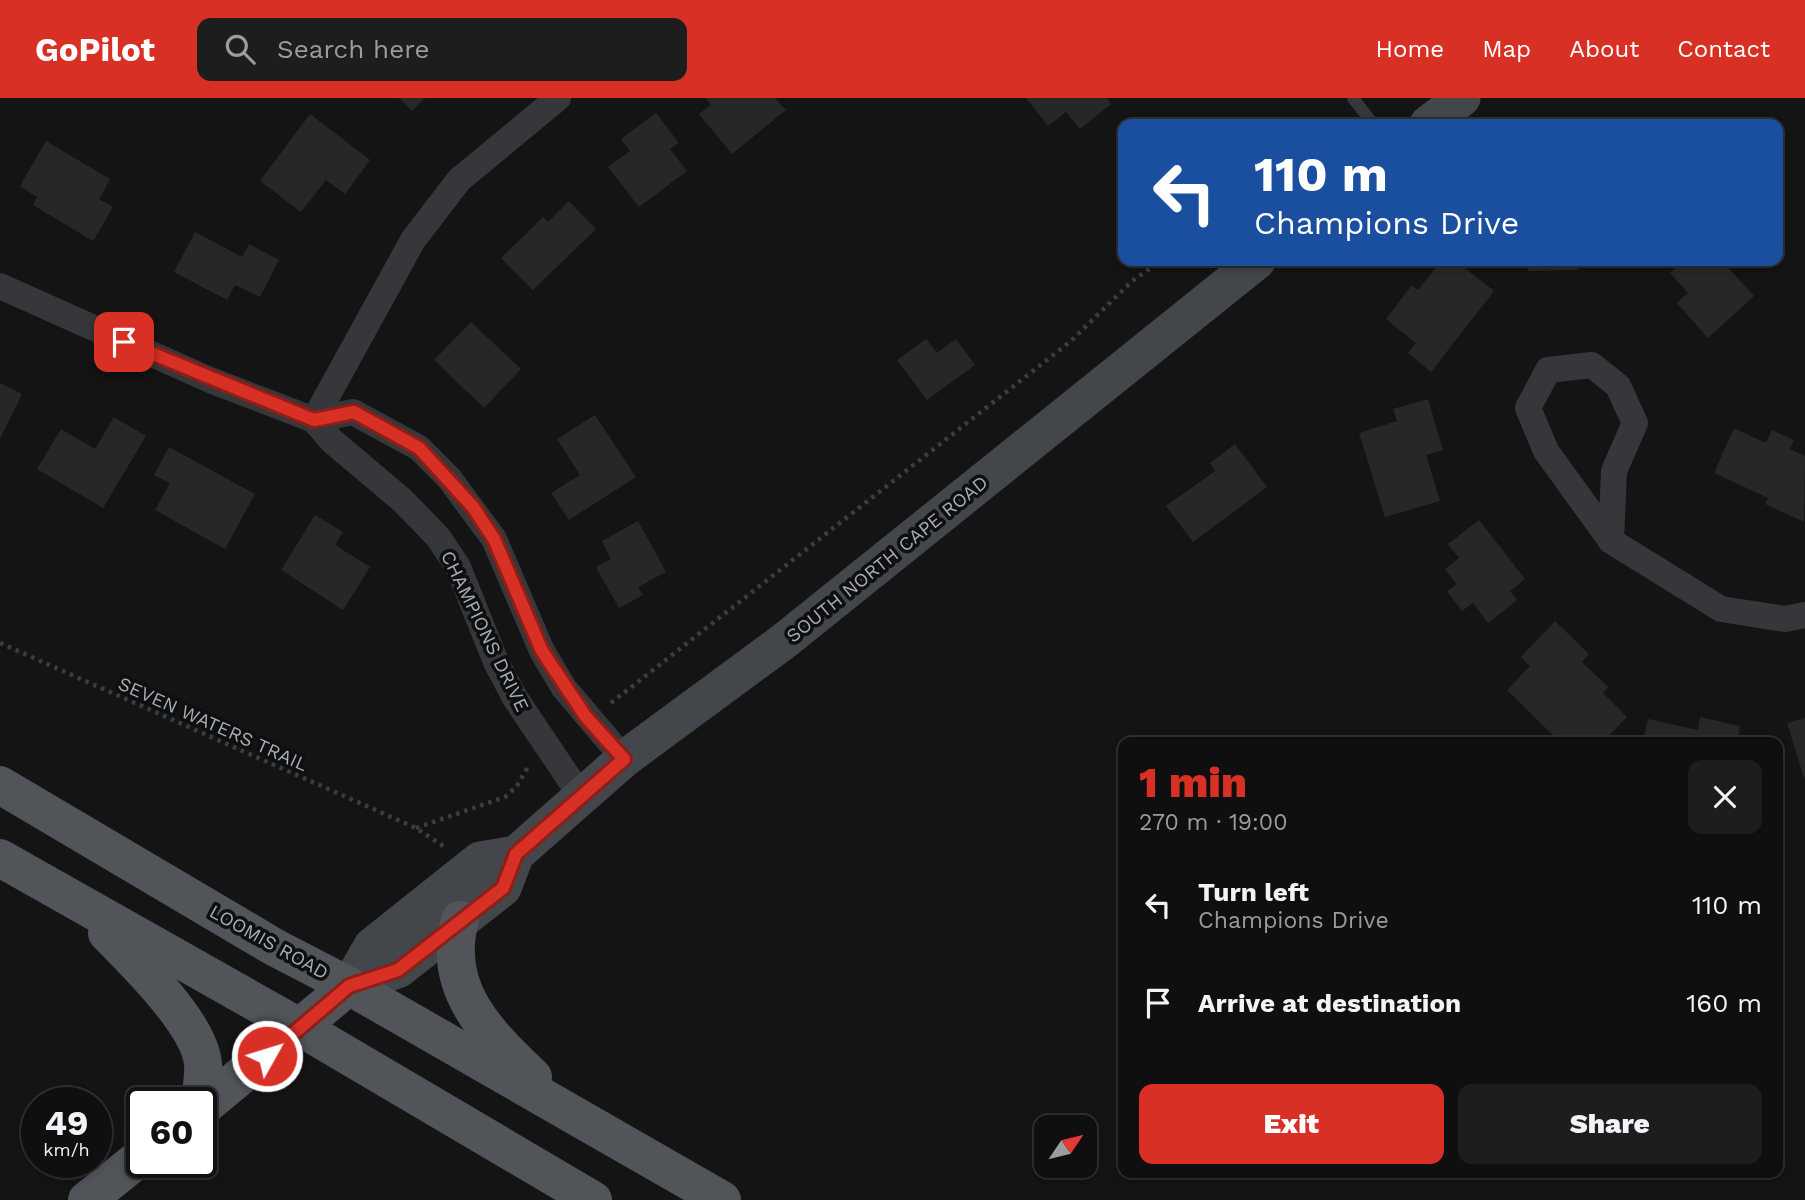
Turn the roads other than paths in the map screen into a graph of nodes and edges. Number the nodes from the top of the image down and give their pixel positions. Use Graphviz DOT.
graph roads {
  1 [pos="558,98"];
  2 [pos="1353,98"];
  3 [pos="1462,98"];
  4 [pos="1369,119"];
  5 [pos="1435,119"];
  6 [pos="1250,266"];
  7 [pos="0,286"];
  8 [pos="314,420"];
  9 [pos="1611,541"];
  10 [pos="1805,615"];
  11 [pos="624,759"];
  12 [pos="0,785"];
  13 [pos="581,796"];
  14 [pos="516,854"];
  15 [pos="0,858"];
  16 [pos="73,899"];
  17 [pos="460,920"];
  18 [pos="349,986"];
  19 [pos="301,1028"];
  20 [pos="201,1087"];
  21 [pos="217,1097"];
  22 [pos="568,1110"];
  23 [pos="126,1169"];
  24 [pos="87,1200"];
  25 [pos="593,1200"];
  26 [pos="722,1200"];
  1 -- 8 [label="street"];
  2 -- 4 [label="lane"];
  3 -- 5 [label="main road"];
  6 -- 11 [label="main road, SOUTH NORTH CAPE ROAD"];
  7 -- 8 [label="street, CHAMPIONS DRIVE"];
  8 -- 11 [label="street"];
  8 -- 13 [label="street, CHAMPIONS DRIVE"];
  9 -- 9 [label="street"];
  9 -- 10 [label="street"];
  11 -- 13 [label="main road, SOUTH NORTH CAPE ROAD"];
  12 -- 18 [label="main road, LOOMIS ROAD"];
  13 -- 14 [label="main road, SOUTH NORTH CAPE ROAD"];
  14 -- 17 [label="main road, SOUTH NORTH CAPE ROAD"];
  14 -- 18 [label="main road, SOUTH NORTH CAPE ROAD"];
  15 -- 16 [label="main road"];
  16 -- 19 [label="main road"];
  16 -- 20 [label="main road"];
  17 -- 18 [label="main road, SOUTH NORTH CAPE ROAD"];
  17 -- 22 [label="main road"];
  18 -- 19 [label="main road, SOUTH NORTH CAPE ROAD"];
  18 -- 22 [label="main road, LOOMIS ROAD"];
  19 -- 21 [label="main road, SOUTH NORTH CAPE ROAD"];
  19 -- 25 [label="main road"];
  22 -- 26 [label="main road, LOOMIS ROAD"];
  23 -- 24 [label="main road"];
}
